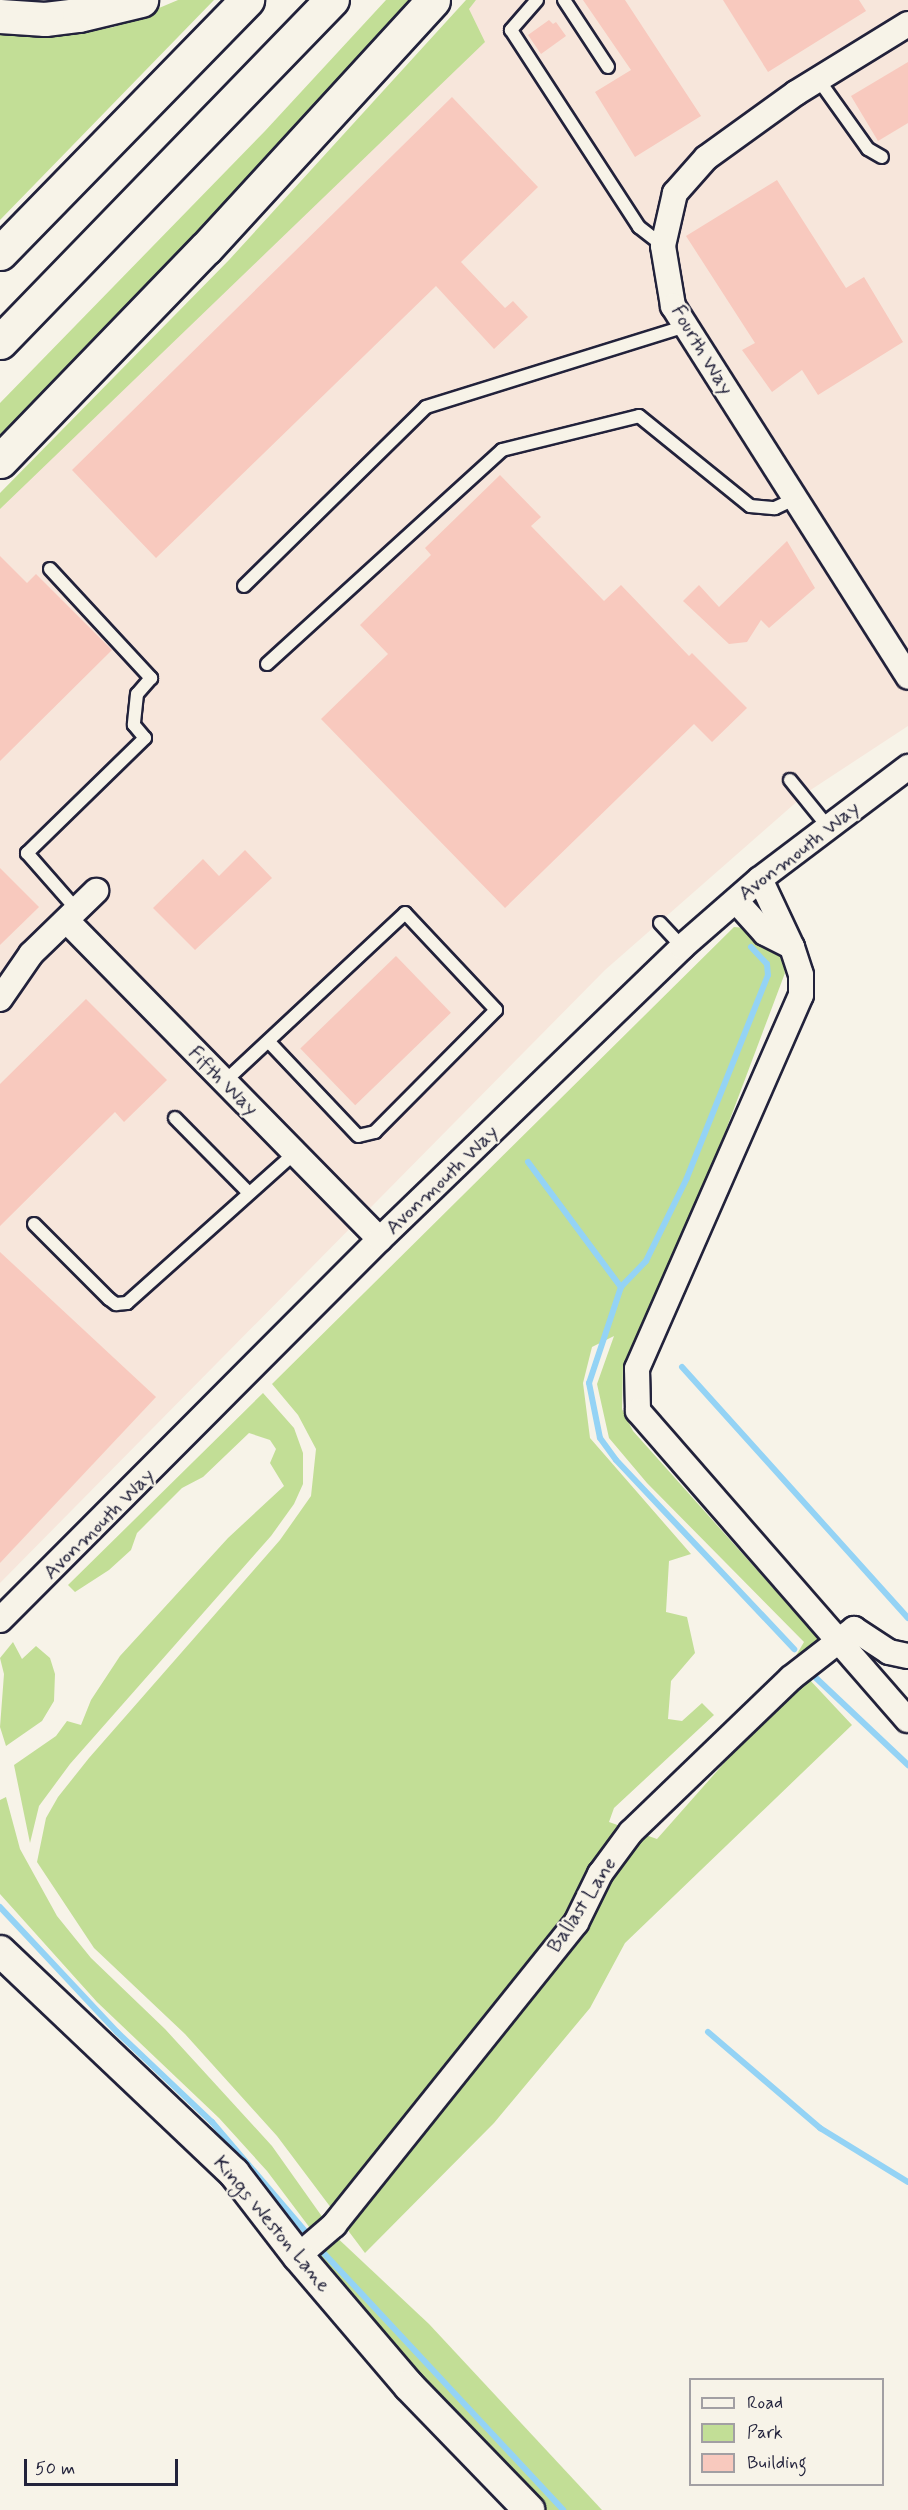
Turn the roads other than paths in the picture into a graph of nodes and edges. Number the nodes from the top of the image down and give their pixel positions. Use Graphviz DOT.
graph roads {
  1 [pos="141,0"];
  2 [pos="247,0"];
  3 [pos="332,0"];
  4 [pos="433,0"];
  5 [pos="537,0"];
  6 [pos="564,0"];
  7 [pos="0,16"];
  8 [pos="908,24"];
  9 [pos="608,67"];
  10 [pos="818,79"];
  11 [pos="882,157"];
  12 [pos="663,246"];
  13 [pos="0,253"];
  14 [pos="50,294"];
  15 [pos="686,326"];
  16 [pos="0,342"];
  17 [pos="0,352"];
  18 [pos="0,461"];
  19 [pos="794,499"];
  20 [pos="50,569"];
  21 [pos="244,586"];
  22 [pos="267,664"];
  23 [pos="908,677"];
  24 [pos="908,767"];
  25 [pos="790,780"];
  26 [pos="828,827"];
  27 [pos="760,879"];
  28 [pos="96,891"];
  29 [pos="736,901"];
  30 [pos="72,916"];
  31 [pos="660,923"];
  32 [pos="682,947"];
  33 [pos="792,947"];
  34 [pos="0,999"];
  35 [pos="269,1042"];
  36 [pos="224,1083"];
  37 [pos="175,1118"];
  38 [pos="296,1152"];
  39 [pos="249,1193"];
  40 [pos="34,1224"];
  41 [pos="380,1239"];
  42 [pos="0,1620"];
  43 [pos="839,1643"];
  44 [pos="908,1656"];
  45 [pos="908,1720"];
  46 [pos="0,1951"];
  47 [pos="298,2256"];
  48 [pos="529,2510"];
  1 -- 7 [label="highway"];
  2 -- 13 [label="highway"];
  3 -- 14 [label="highway"];
  4 -- 18 [label="highway"];
  5 -- 12 [label="lane"];
  6 -- 9 [label="lane"];
  8 -- 10 [label="street, Fourth Way"];
  10 -- 11 [label="lane"];
  10 -- 12 [label="street, Fourth Way"];
  12 -- 15 [label="street, Fourth Way"];
  14 -- 16 [label="highway"];
  14 -- 17 [label="highway"];
  15 -- 19 [label="street, Fourth Way"];
  15 -- 21 [label="lane"];
  19 -- 22 [label="lane"];
  19 -- 23 [label="street, Fourth Way"];
  20 -- 30 [label="lane"];
  24 -- 26 [label="street, Avonmouth Way"];
  25 -- 26 [label="lane"];
  26 -- 27 [label="street, Avonmouth Way"];
  27 -- 29 [label="street, Avonmouth Way"];
  27 -- 33 [label="street"];
  28 -- 30 [label="street"];
  29 -- 32 [label="street, Avonmouth Way"];
  29 -- 33 [label="street"];
  30 -- 34 [label="street"];
  30 -- 36 [label="street, Fifth Way"];
  31 -- 32 [label="lane"];
  32 -- 41 [label="street, Avonmouth Way"];
  33 -- 43 [label="street"];
  35 -- 35 [label="lane"];
  35 -- 36 [label="lane"];
  36 -- 38 [label="street, Fifth Way"];
  37 -- 39 [label="lane"];
  38 -- 39 [label="lane"];
  38 -- 41 [label="street, Fifth Way"];
  39 -- 40 [label="lane"];
  41 -- 42 [label="street, Avonmouth Way"];
  43 -- 44 [label="street, Ballast Lane"];
  43 -- 45 [label="street"];
  43 -- 47 [label="street, Ballast Lane"];
  46 -- 47 [label="street, Kings Weston Lane"];
  47 -- 48 [label="street, Kings Weston Lane"];
}
